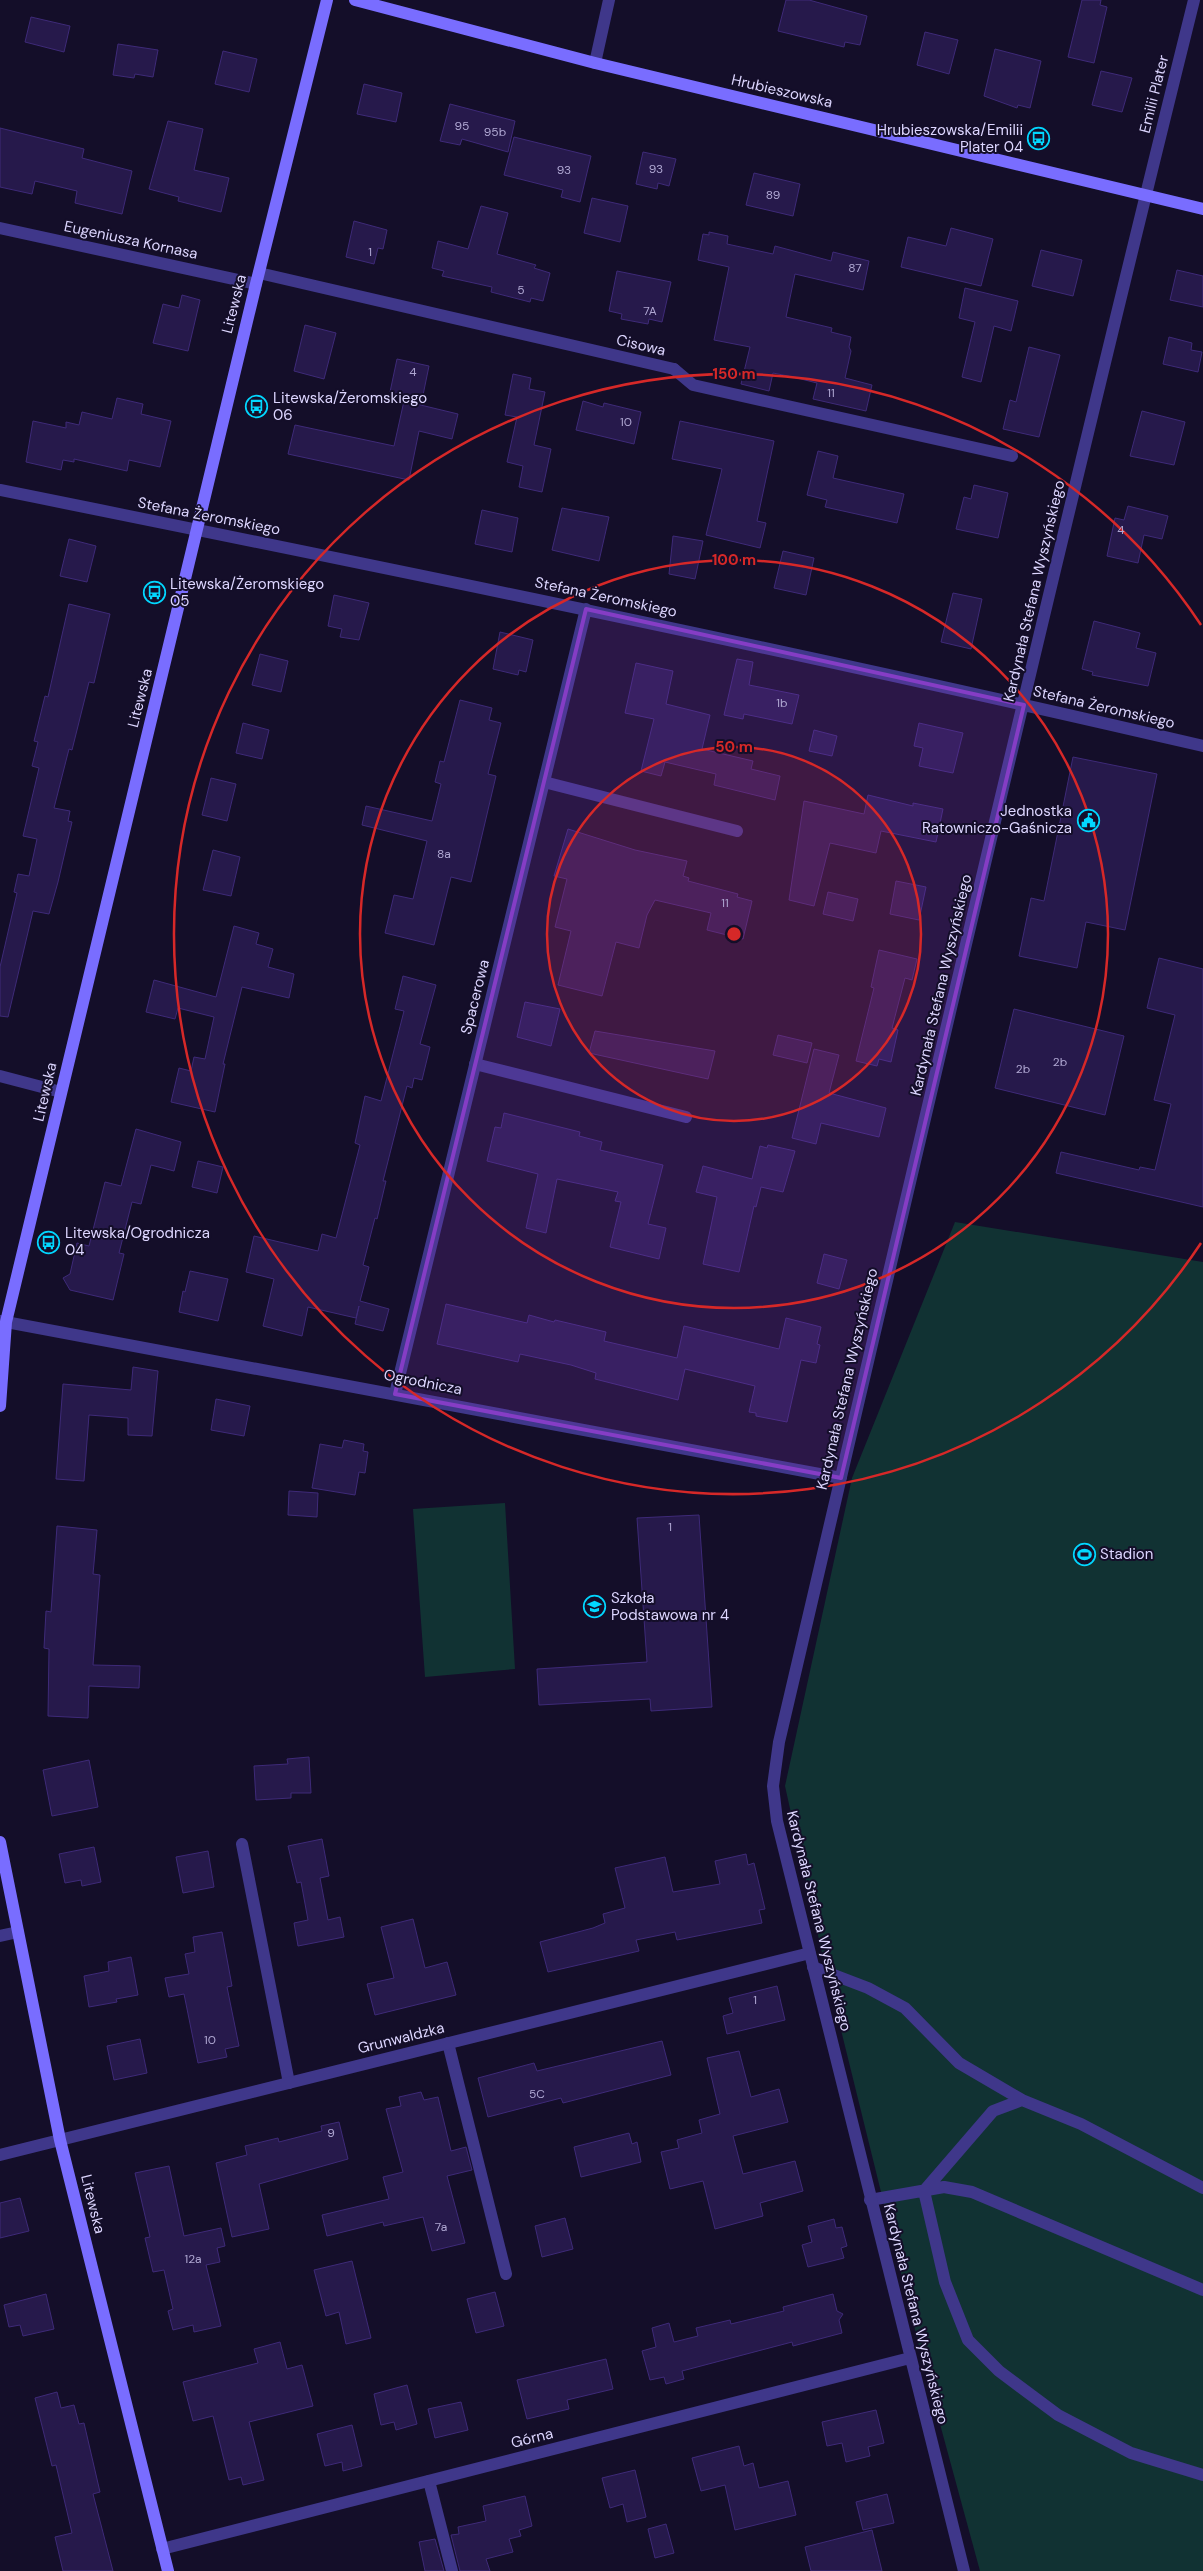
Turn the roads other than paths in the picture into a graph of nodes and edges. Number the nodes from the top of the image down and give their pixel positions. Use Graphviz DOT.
graph roads {
  1 [pos="328,0"];
  2 [pos="355,0"];
  3 [pos="610,0"];
  4 [pos="1194,0"];
  5 [pos="595,62"];
  6 [pos="1146,195"];
  7 [pos="1203,208"];
  8 [pos="0,228"];
  9 [pos="257,278"];
  10 [pos="1012,456"];
  11 [pos="0,490"];
  12 [pos="197,530"];
  13 [pos="586,609"];
  14 [pos="1024,705"];
  15 [pos="1203,746"];
  16 [pos="544,782"];
  17 [pos="737,831"];
  18 [pos="475,1064"];
  19 [pos="0,1076"];
  20 [pos="61,1092"];
  21 [pos="686,1117"];
  22 [pos="3,1322"];
  23 [pos="395,1394"];
  24 [pos="0,1406"];
  25 [pos="841,1478"];
  26 [pos="0,1842"];
  27 [pos="242,1844"];
  28 [pos="18,1932"];
  29 [pos="0,1936"];
  30 [pos="810,1952"];
  31 [pos="813,1968"];
  32 [pos="448,2043"];
  33 [pos="289,2083"];
  34 [pos="1022,2100"];
  35 [pos="60,2140"];
  36 [pos="0,2155"];
  37 [pos="1203,2188"];
  38 [pos="924,2190"];
  39 [pos="870,2200"];
  40 [pos="506,2274"];
  41 [pos="1203,2290"];
  42 [pos="910,2358"];
  43 [pos="1203,2475"];
  44 [pos="430,2481"];
  45 [pos="162,2549"];
  46 [pos="168,2571"];
  47 [pos="452,2571"];
  48 [pos="964,2571"];
  1 -- 9 [label="main road, Litewska"];
  2 -- 5 [label="main road, Hrubieszowska"];
  3 -- 5 [label="street"];
  4 -- 6 [label="street, Emilii Plater"];
  5 -- 6 [label="main road, Hrubieszowska"];
  6 -- 7 [label="main road, Hrubieszowska"];
  6 -- 14 [label="street, Kardynała Stefana Wyszyńskiego"];
  8 -- 9 [label="street, Eugeniusza Kornasa"];
  9 -- 10 [label="street, Cisowa"];
  9 -- 12 [label="main road, Litewska"];
  11 -- 12 [label="street, Stefana Żeromskiego"];
  12 -- 13 [label="street, Stefana Żeromskiego"];
  12 -- 20 [label="main road, Litewska"];
  13 -- 14 [label="street, Stefana Żeromskiego"];
  13 -- 16 [label="street, Spacerowa"];
  14 -- 15 [label="street, Stefana Żeromskiego"];
  14 -- 25 [label="street, Kardynała Stefana Wyszyńskiego"];
  16 -- 17 [label="street"];
  16 -- 18 [label="street, Spacerowa"];
  18 -- 21 [label="street"];
  18 -- 23 [label="street, Spacerowa"];
  19 -- 20 [label="street"];
  20 -- 22 [label="main road, Litewska"];
  22 -- 23 [label="street, Ogrodnicza"];
  22 -- 24 [label="main road, Litewska"];
  23 -- 25 [label="street, Ogrodnicza"];
  25 -- 30 [label="street, Kardynała Stefana Wyszyńskiego"];
  26 -- 28 [label="main road, Litewska"];
  27 -- 33 [label="street"];
  28 -- 29 [label="street"];
  28 -- 35 [label="main road, Litewska"];
  30 -- 31 [label="street, Kardynała Stefana Wyszyńskiego"];
  30 -- 32 [label="street, Grunwaldzka"];
  31 -- 34 [label="street"];
  31 -- 39 [label="street, Kardynała Stefana Wyszyńskiego"];
  32 -- 33 [label="street, Grunwaldzka"];
  32 -- 40 [label="street"];
  33 -- 35 [label="street, Grunwaldzka"];
  34 -- 37 [label="street"];
  34 -- 38 [label="street"];
  35 -- 36 [label="street, Grunwaldzka"];
  35 -- 45 [label="main road, Litewska"];
  38 -- 39 [label="street"];
  38 -- 41 [label="street"];
  38 -- 43 [label="street"];
  39 -- 42 [label="street, Kardynała Stefana Wyszyńskiego"];
  42 -- 44 [label="street, Górna"];
  42 -- 48 [label="street, Kardynała Stefana Wyszyńskiego"];
  44 -- 45 [label="street, Górna"];
  44 -- 47 [label="street"];
  45 -- 46 [label="main road, Litewska"];
}
